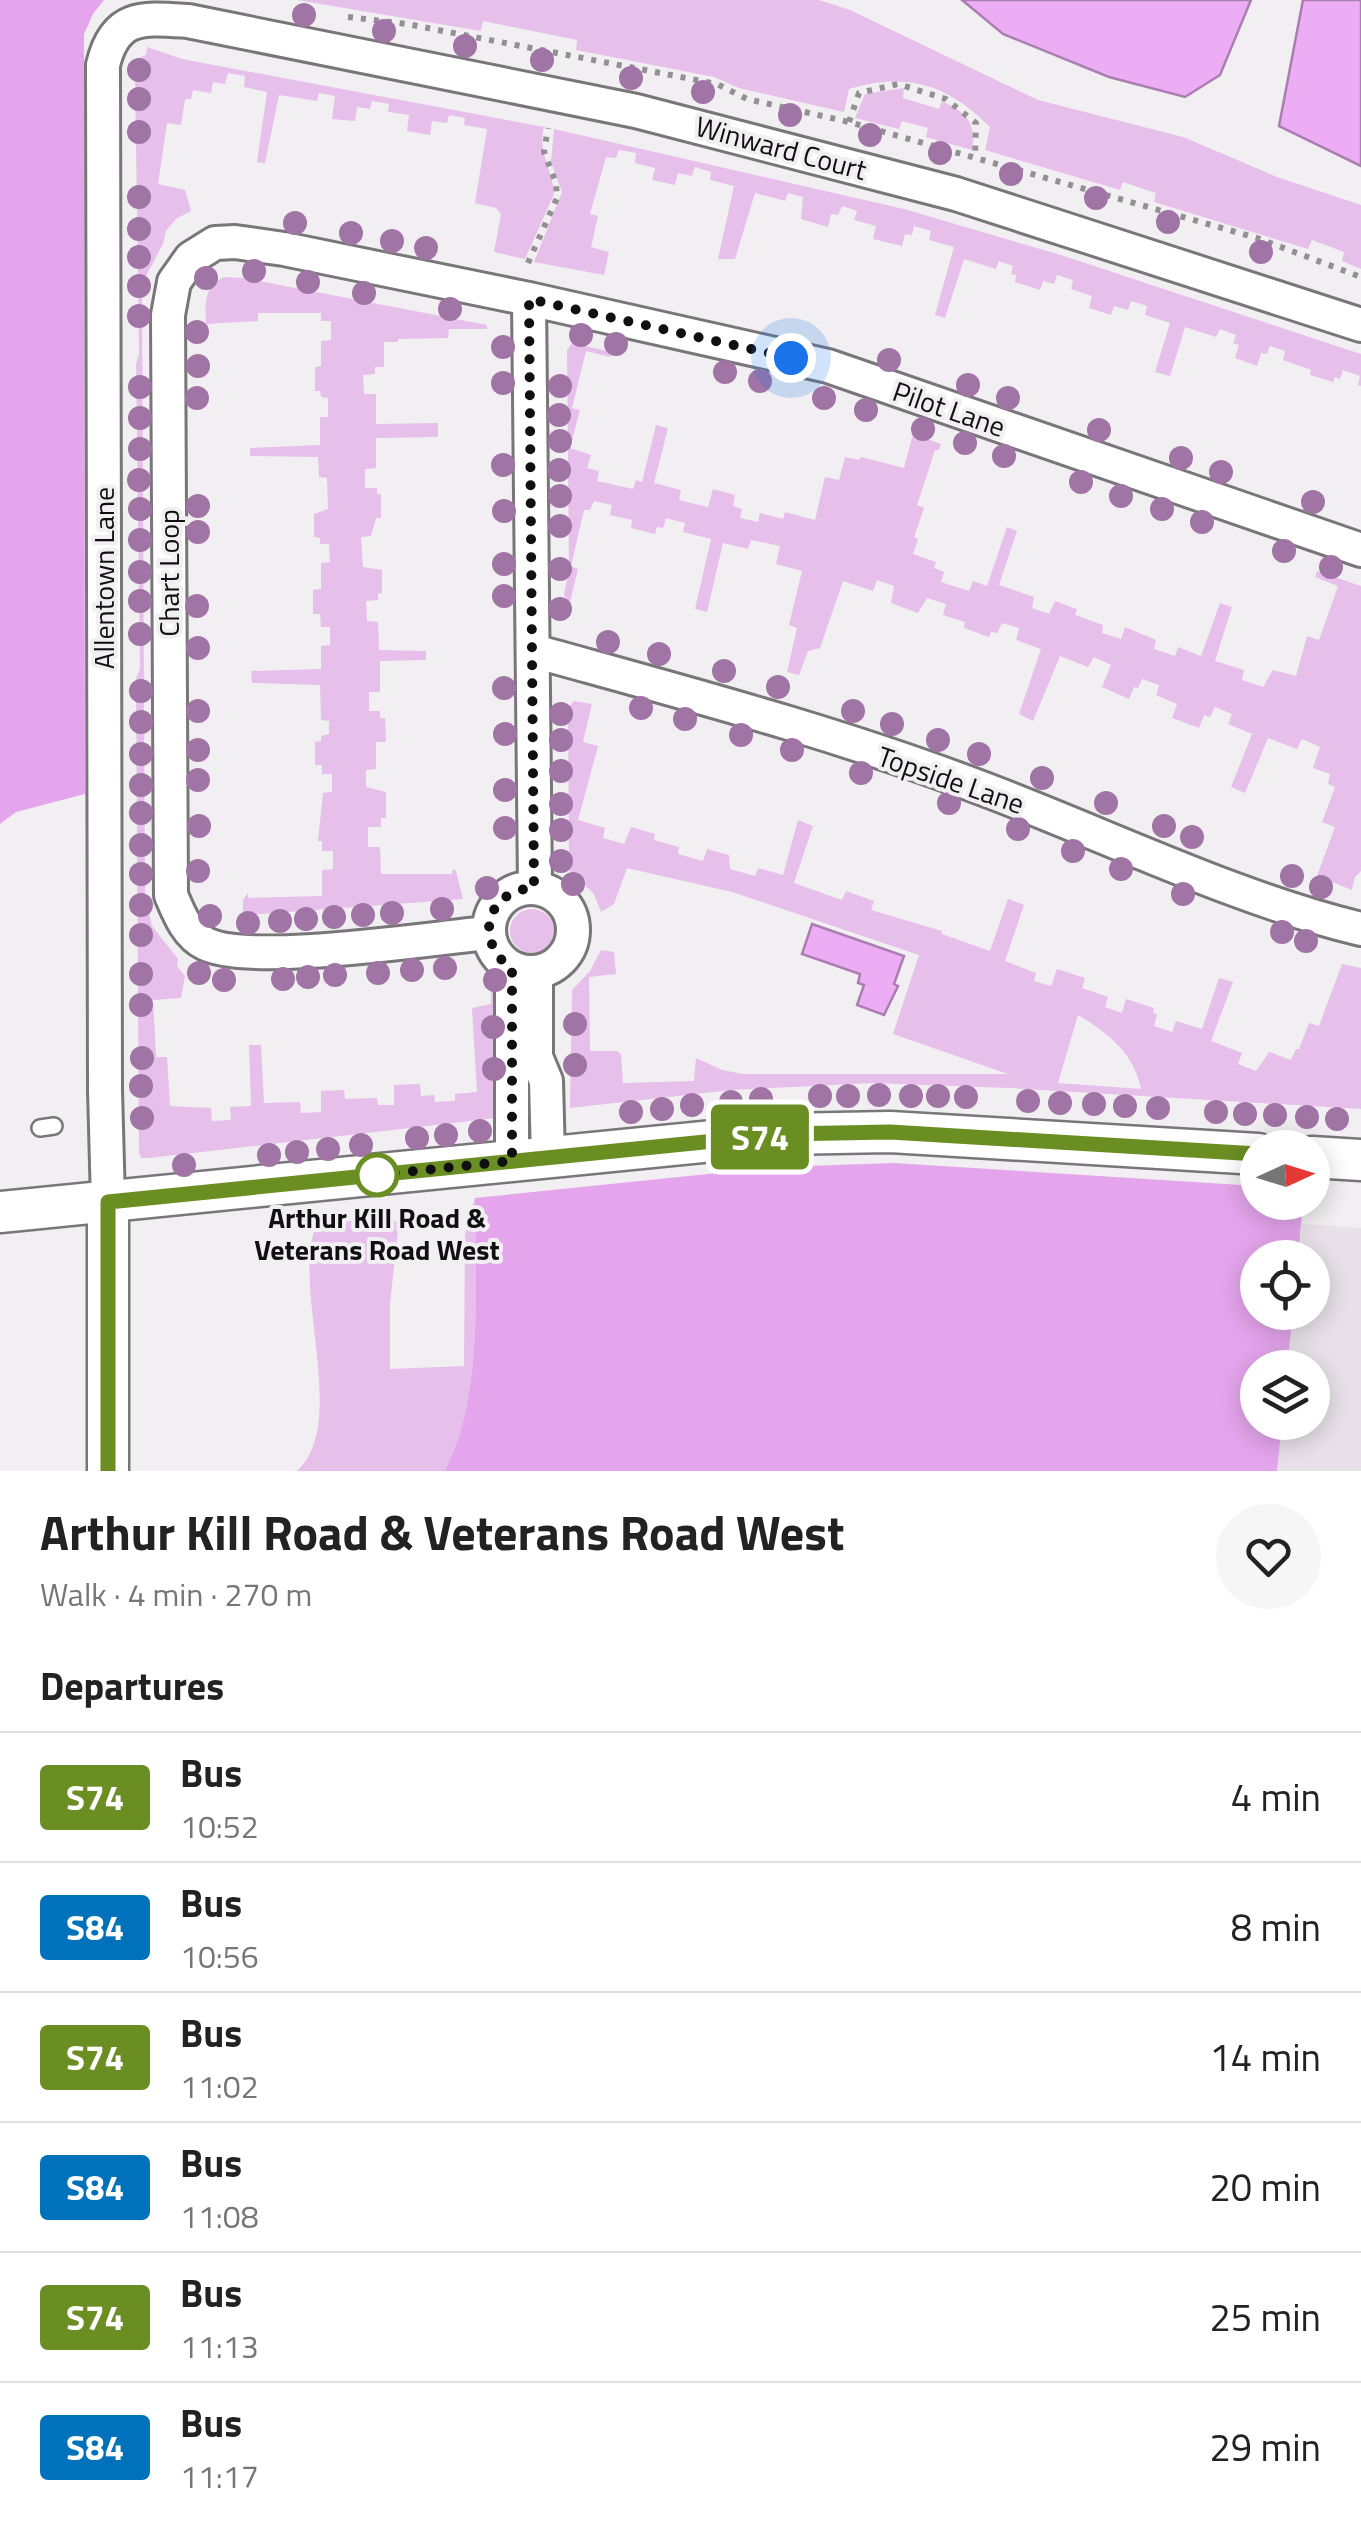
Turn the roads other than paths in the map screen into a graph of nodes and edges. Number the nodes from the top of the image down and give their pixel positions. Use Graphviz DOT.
graph roads {
  1 [pos="188,20"];
  2 [pos="529,299"];
  3 [pos="1361,325"];
  4 [pos="1361,550"];
  5 [pos="534,651"];
  6 [pos="534,888"];
  7 [pos="1361,928"];
  8 [pos="489,933"];
  9 [pos="534,969"];
  10 [pos="1240,1153"];
  11 [pos="1330,1158"];
  12 [pos="530,1159"];
  13 [pos="1361,1160"];
  14 [pos="108,1202"];
  15 [pos="0,1212"];
  16 [pos="108,1471"];
  1 -- 3 [label="street, Winward Court"];
  1 -- 14 [label="street, Allentown Lane"];
  2 -- 4 [label="street, Pilot Lane"];
  2 -- 5 [label="street"];
  2 -- 8 [label="street, Chart Loop"];
  5 -- 6 [label="street"];
  5 -- 7 [label="street, Topside Lane"];
  6 -- 8 [label="street"];
  6 -- 9 [label="street"];
  8 -- 9 [label="street"];
  9 -- 12 [label="street"];
  9 -- 12 [label="street"];
  10 -- 12 [label="street"];
  11 -- 13 [label="street"];
  12 -- 14 [label="street"];
  14 -- 15 [label="street"];
  14 -- 16 [label="street"];
}
